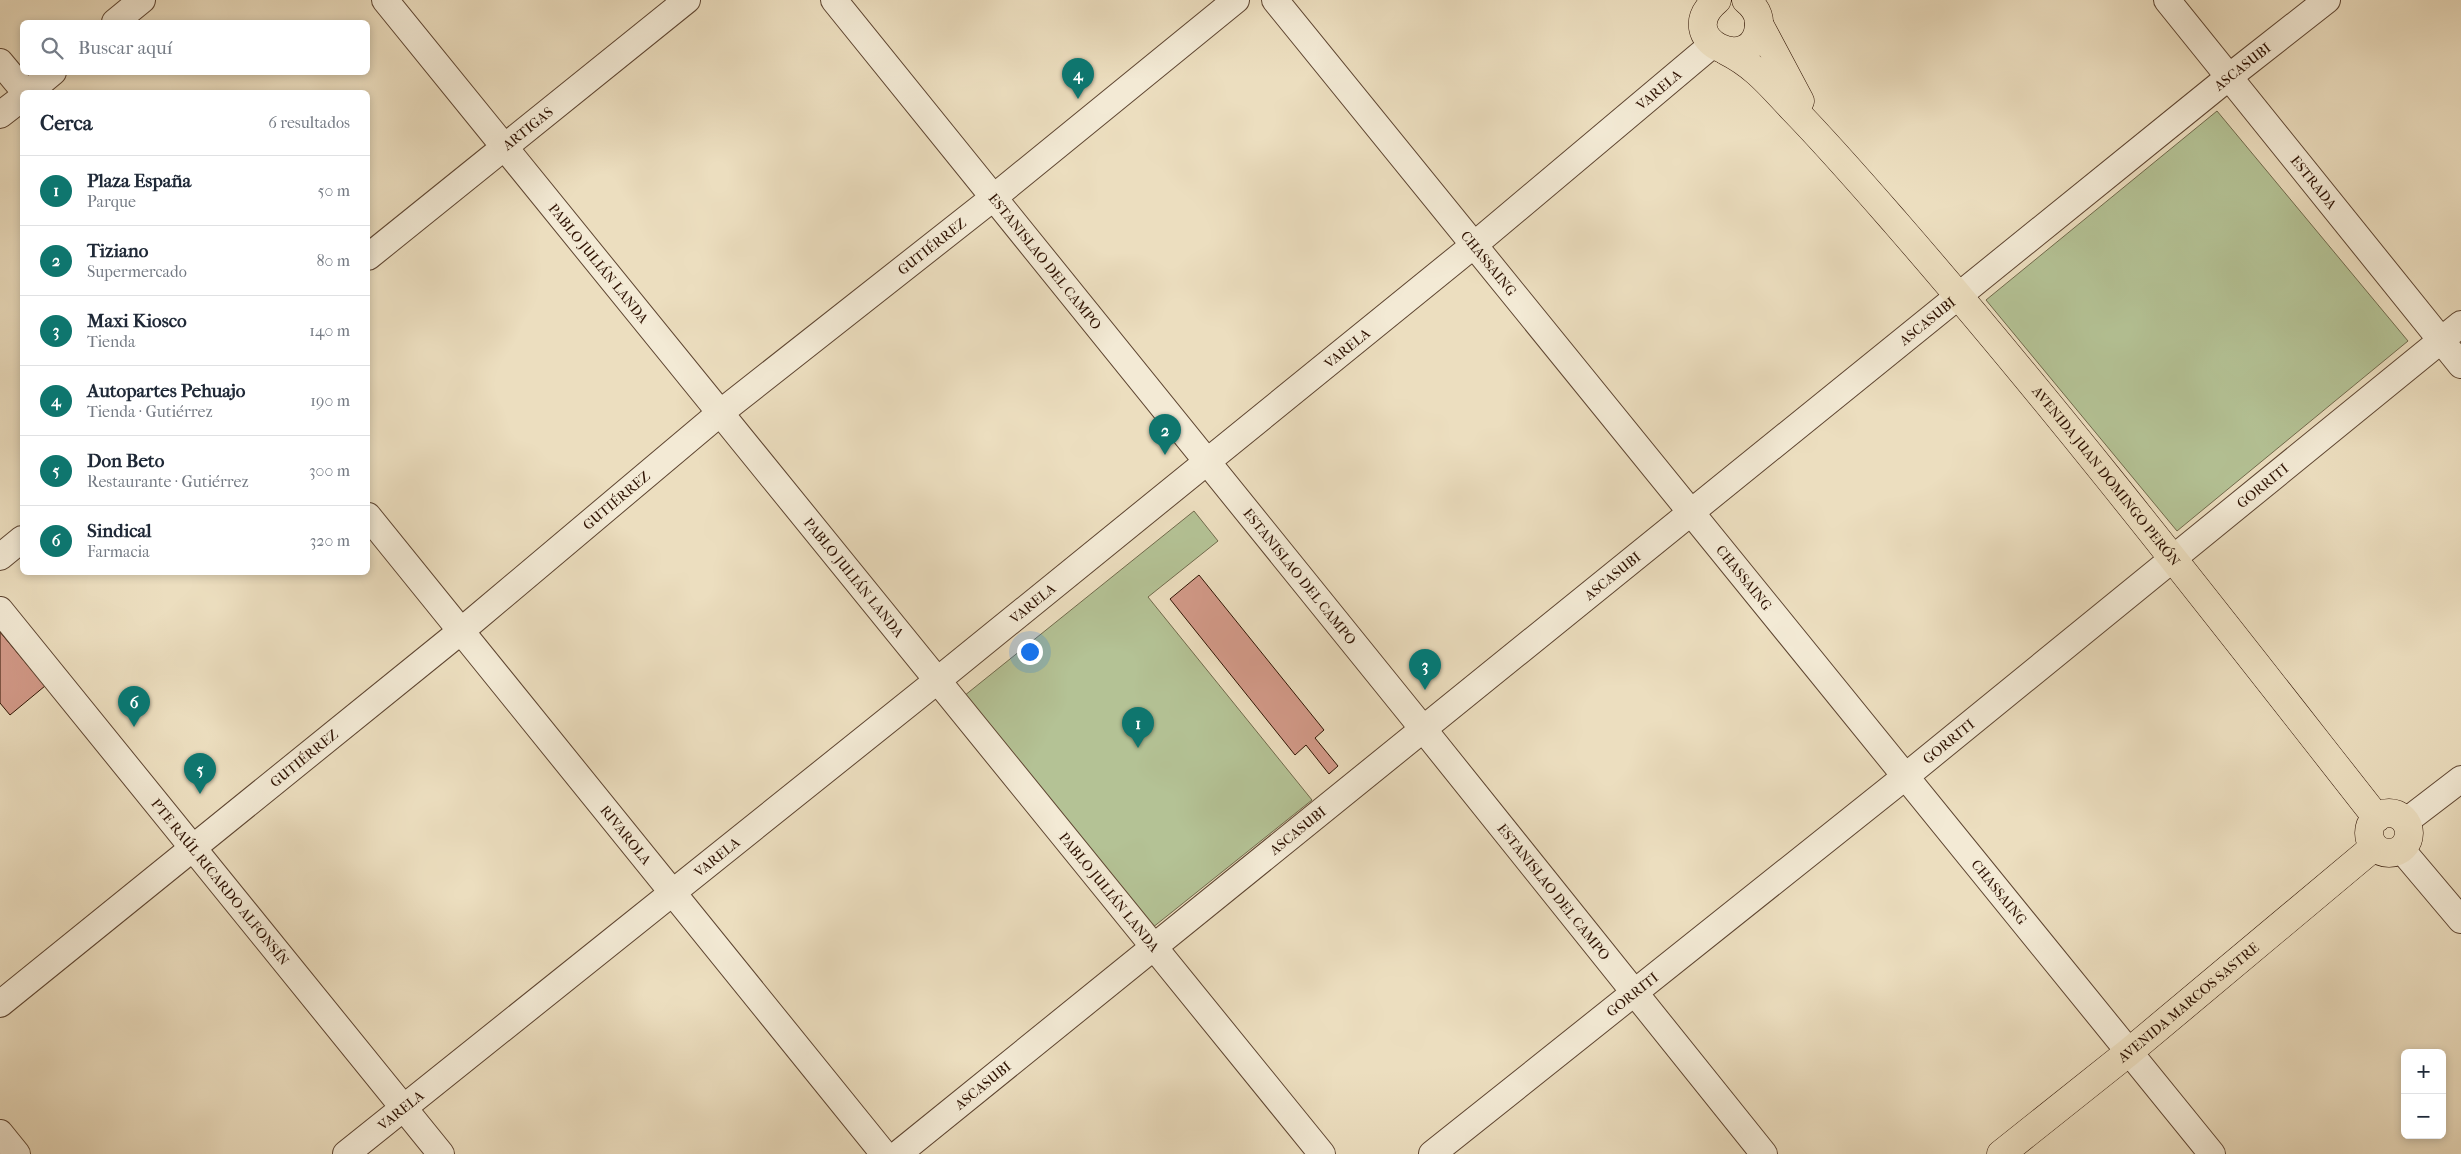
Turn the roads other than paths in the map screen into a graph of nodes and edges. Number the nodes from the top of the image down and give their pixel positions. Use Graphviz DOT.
graph roads {
  1 [pos="142,0"];
  2 [pos="385,0"];
  3 [pos="687,0"];
  4 [pos="834,0"];
  5 [pos="1236,0"];
  6 [pos="1275,0"];
  7 [pos="1717,0"];
  8 [pos="2167,0"];
  9 [pos="2327,0"];
  10 [pos="1760,12"];
  11 [pos="117,20"];
  12 [pos="1709,30"];
  13 [pos="0,62"];
  14 [pos="49,75"];
  15 [pos="2229,77"];
  16 [pos="23,90"];
  17 [pos="31,90"];
  18 [pos="20,100"];
  19 [pos="0,116"];
  20 [pos="1826,143"];
  21 [pos="504,147"];
  22 [pos="993,198"];
  23 [pos="1474,245"];
  24 [pos="370,255"];
  25 [pos="1960,296"];
  26 [pos="2451,332"];
  27 [pos="2461,365"];
  28 [pos="720,413"];
  29 [pos="1207,461"];
  30 [pos="1691,512"];
  31 [pos="370,518"];
  32 [pos="20,541"];
  33 [pos="0,557"];
  34 [pos="2174,560"];
  35 [pos="0,610"];
  36 [pos="461,631"];
  37 [pos="938,680"];
  38 [pos="1424,730"];
  39 [pos="1906,776"];
  40 [pos="2461,779"];
  41 [pos="2377,818"];
  42 [pos="2403,835"];
  43 [pos="2374,847"];
  44 [pos="194,849"];
  45 [pos="671,892"];
  46 [pos="2461,920"];
  47 [pos="1154,946"];
  48 [pos="1634,992"];
  49 [pos="0,1004"];
  50 [pos="2129,1052"];
  51 [pos="404,1109"];
  52 [pos="0,1133"];
  53 [pos="17,1154"];
  54 [pos="346,1154"];
  55 [pos="441,1154"];
  56 [pos="884,1154"];
  57 [pos="898,1154"];
  58 [pos="1322,1154"];
  59 [pos="1432,1154"];
  60 [pos="1764,1154"];
  61 [pos="2001,1154"];
  62 [pos="2212,1154"];
  1 -- 11 [label="street"];
  2 -- 21 [label="street, PABLO JULIÁN LANDA"];
  3 -- 21 [label="street, ARTIGAS"];
  4 -- 22 [label="street, ESTANISLAO DEL CAMPO"];
  5 -- 22 [label="street, GUTIÉRREZ"];
  6 -- 23 [label="street, CHASSAING"];
  7 -- 12 [label="main road"];
  8 -- 15 [label="street, ESTRADA"];
  9 -- 15 [label="street, ASCASUBI"];
  10 -- 12 [label="main road"];
  10 -- 20 [label="main road, AVENIDA JUAN DOMINGO PERÓN"];
  12 -- 20 [label="main road, AVENIDA JUAN DOMINGO PERÓN"];
  12 -- 23 [label="street, VARELA"];
  13 -- 16 [label="street"];
  14 -- 17 [label="street"];
  15 -- 25 [label="street, ASCASUBI"];
  15 -- 26 [label="street, ESTRADA"];
  18 -- 19 [label="street"];
  20 -- 25 [label="main road, AVENIDA JUAN DOMINGO PERÓN"];
  21 -- 24 [label="street, ARTIGAS"];
  21 -- 28 [label="street, PABLO JULIÁN LANDA"];
  22 -- 28 [label="street, GUTIÉRREZ"];
  22 -- 29 [label="street, ESTANISLAO DEL CAMPO"];
  23 -- 29 [label="street, VARELA"];
  23 -- 30 [label="street, CHASSAING"];
  25 -- 30 [label="street, ASCASUBI"];
  25 -- 34 [label="main road, AVENIDA JUAN DOMINGO PERÓN"];
  26 -- 27 [label="street, ESTRADA"];
  26 -- 34 [label="street, GORRITI"];
  28 -- 36 [label="street, GUTIÉRREZ"];
  28 -- 37 [label="street, PABLO JULIÁN LANDA"];
  29 -- 37 [label="street, VARELA"];
  29 -- 38 [label="street, ESTANISLAO DEL CAMPO"];
  30 -- 38 [label="street, ASCASUBI"];
  30 -- 39 [label="street, CHASSAING"];
  31 -- 36 [label="street, RIVAROLA"];
  32 -- 33 [label="street"];
  34 -- 39 [label="street, GORRITI"];
  34 -- 41 [label="main road, AVENIDA JUAN DOMINGO PERÓN"];
  35 -- 44 [label="street, PTE RAÚL RICARDO ALFONSÍN"];
  36 -- 44 [label="street, GUTIÉRREZ"];
  36 -- 45 [label="street, RIVAROLA"];
  37 -- 45 [label="street, VARELA"];
  37 -- 47 [label="street, PABLO JULIÁN LANDA"];
  38 -- 47 [label="street, ASCASUBI"];
  38 -- 48 [label="street, ESTANISLAO DEL CAMPO"];
  39 -- 48 [label="street, GORRITI"];
  39 -- 50 [label="street, CHASSAING"];
  40 -- 42 [label="street"];
  41 -- 42 [label="main road"];
  41 -- 43 [label="main road"];
  42 -- 43 [label="main road"];
  42 -- 46 [label="street"];
  43 -- 50 [label="main road, AVENIDA MARCOS SASTRE"];
  44 -- 49 [label="street, GUTIÉRREZ"];
  44 -- 51 [label="street, PTE RAÚL RICARDO ALFONSÍN"];
  45 -- 51 [label="street, VARELA"];
  45 -- 56 [label="street, RIVAROLA"];
  47 -- 57 [label="street, ASCASUBI"];
  47 -- 58 [label="street, PABLO JULIÁN LANDA"];
  48 -- 59 [label="street, GORRITI"];
  48 -- 60 [label="street, ESTANISLAO DEL CAMPO"];
  50 -- 61 [label="main road, AVENIDA MARCOS SASTRE"];
  50 -- 62 [label="street, CHASSAING"];
  51 -- 54 [label="street, VARELA"];
  51 -- 55 [label="street, PTE RAÚL RICARDO ALFONSÍN"];
  52 -- 53 [label="street"];
}
